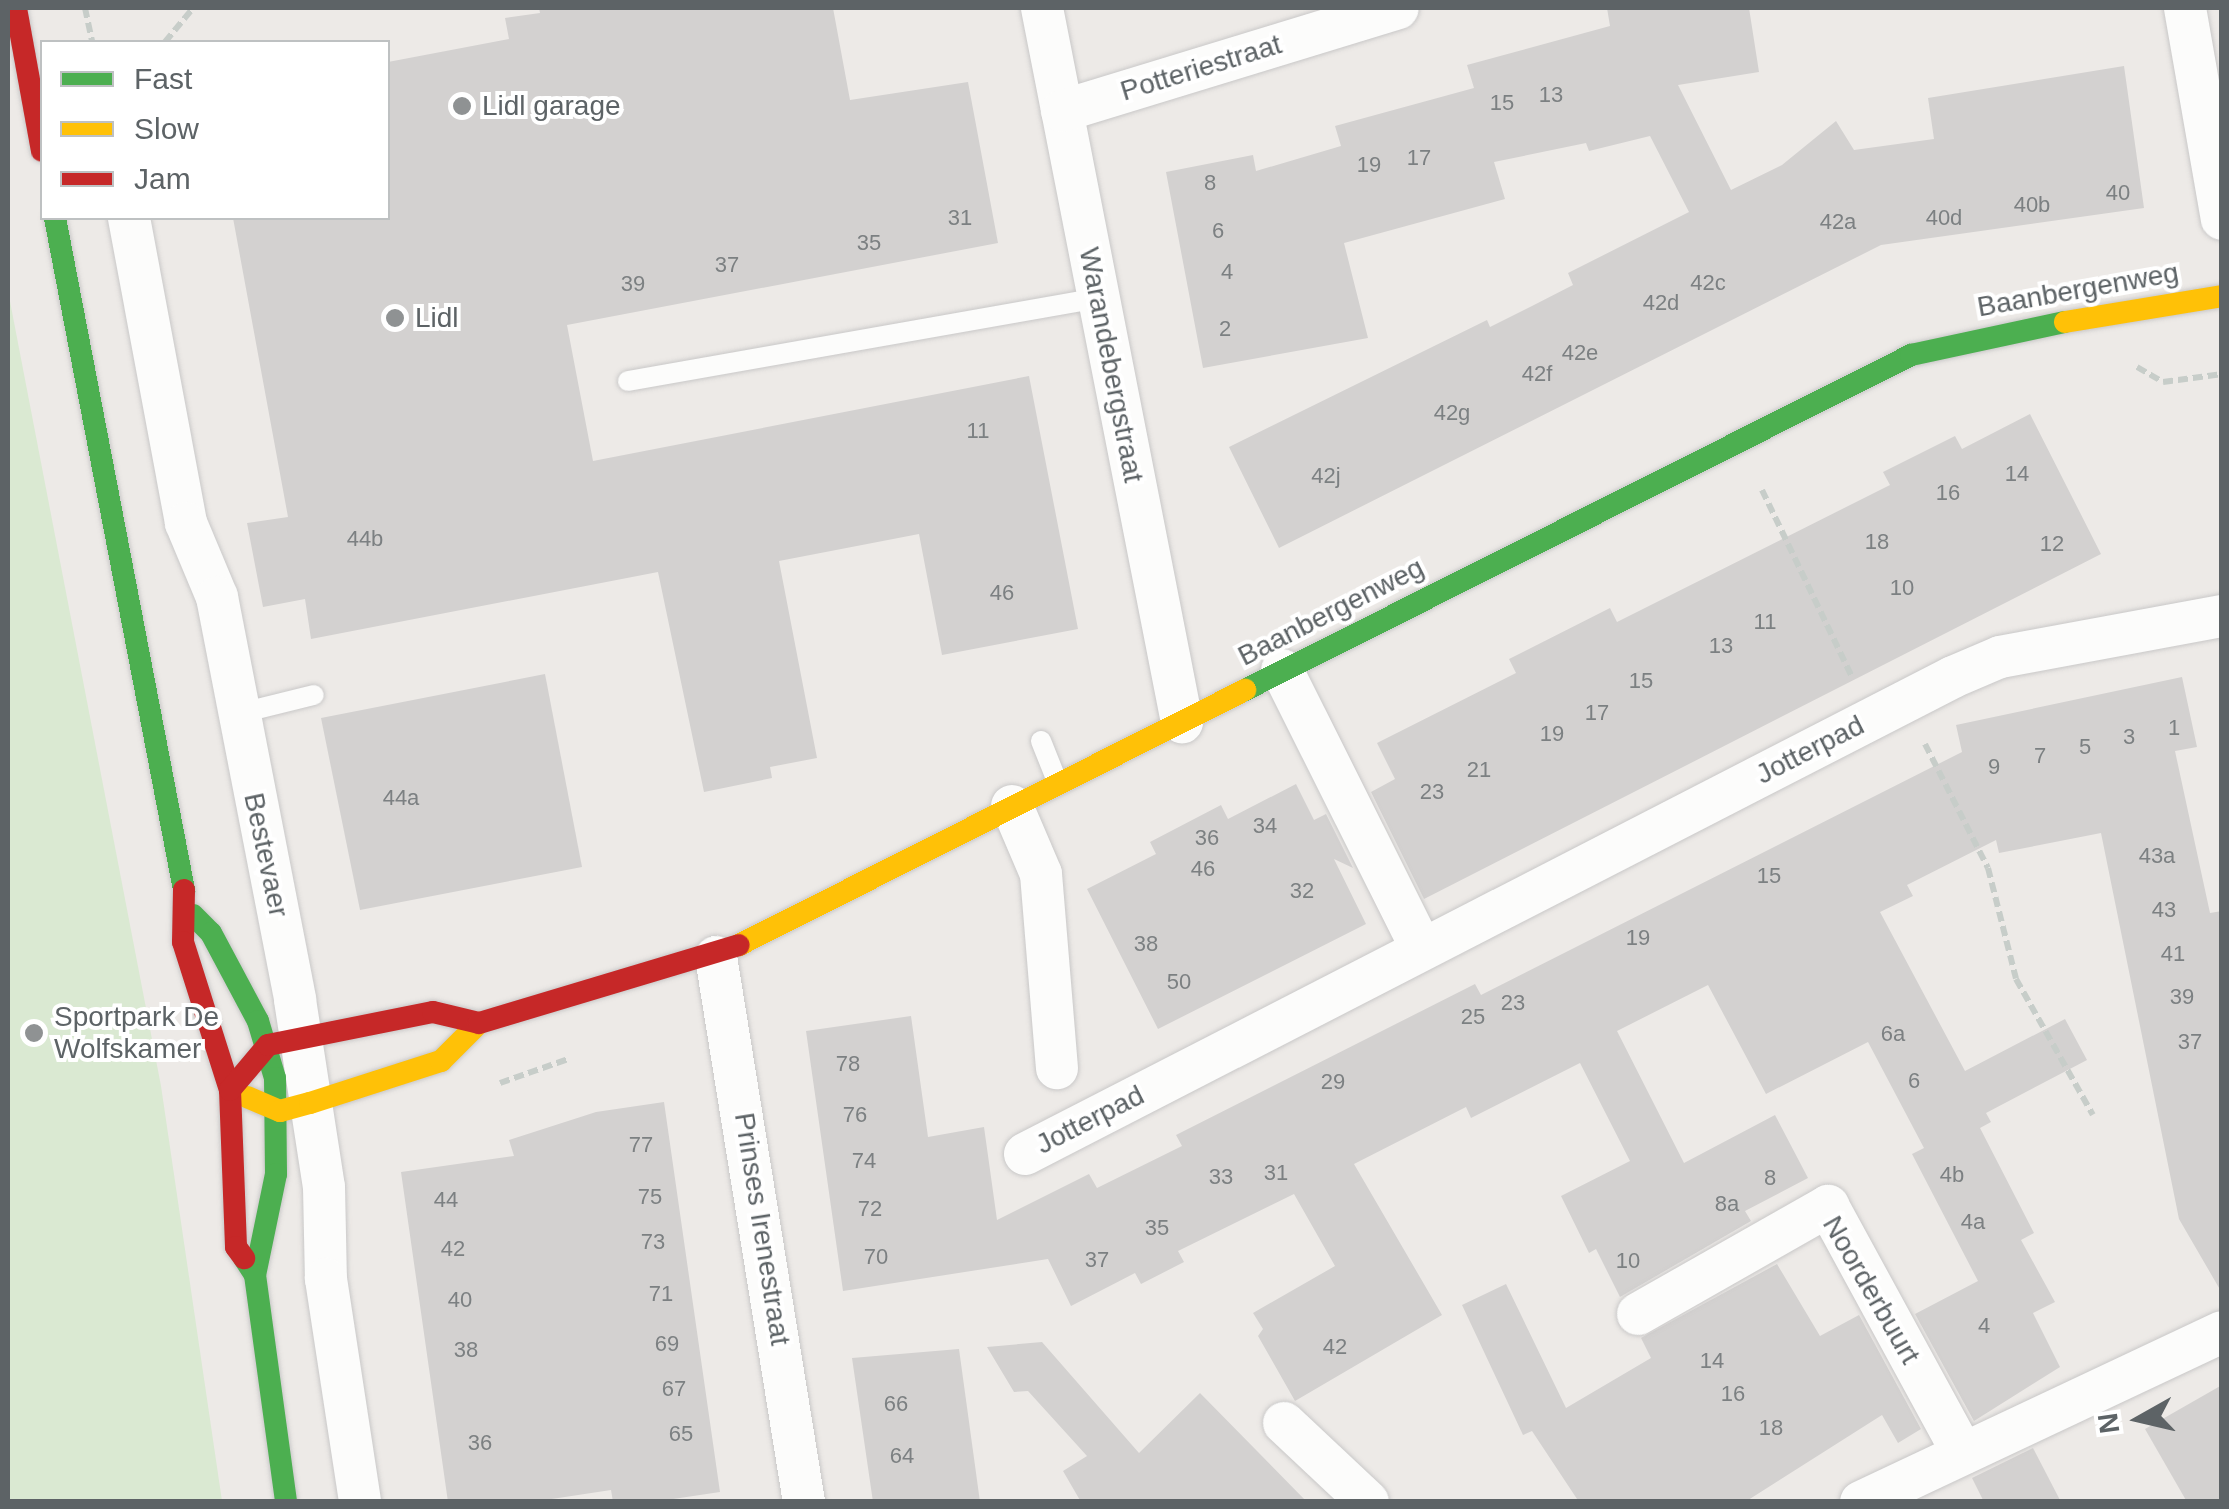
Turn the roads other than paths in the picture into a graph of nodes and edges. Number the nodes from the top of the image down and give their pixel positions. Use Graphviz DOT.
graph roads {
  1 [pos="16,8"];
  2 [pos="1042,8"];
  3 [pos="1398,8"];
  4 [pos="2185,8"];
  5 [pos="1062,111"];
  6 [pos="40,133"];
  7 [pos="55,220"];
  8 [pos="129,220"];
  9 [pos="2222,220"];
  10 [pos="2222,296"];
  11 [pos="1098,298"];
  12 [pos="628,381"];
  13 [pos="2222,616"];
  14 [pos="1282,670"];
  15 [pos="314,695"];
  16 [pos="238,714"];
  17 [pos="1182,722"];
  18 [pos="1042,741"];
  19 [pos="1058,783"];
  20 [pos="1012,806"];
  21 [pos="188,910"];
  22 [pos="1422,948"];
  23 [pos="716,957"];
  24 [pos="479,1023"];
  25 [pos="284,1041"];
  26 [pos="1057,1068"];
  27 [pos="230,1090"];
  28 [pos="295,1107"];
  29 [pos="1025,1154"];
  30 [pos="254,1276"];
  31 [pos="1638,1314"];
  32 [pos="2222,1332"];
  33 [pos="1284,1423"];
  34 [pos="1963,1454"];
  35 [pos="286,1502"];
  36 [pos="360,1502"];
  37 [pos="804,1502"];
  38 [pos="1368,1502"];
  39 [pos="1862,1502"];
  1 -- 6 [label="main road"];
  2 -- 5 [label="street, Warandebergstraat"];
  3 -- 5 [label="street, Potteriestraat"];
  4 -- 9 [label="street"];
  5 -- 11 [label="street, Warandebergstraat"];
  7 -- 21 [label="main road, Bestevaer"];
  8 -- 16 [label="street, Bestevaer"];
  10 -- 14 [label="main road, Baanbergenweg"];
  11 -- 12 [label="lane"];
  11 -- 17 [label="street, Warandebergstraat"];
  13 -- 22 [label="street, Jotterpad"];
  14 -- 17 [label="main road, Baanbergenweg"];
  14 -- 22 [label="street"];
  15 -- 16 [label="lane"];
  16 -- 25 [label="street, Bestevaer"];
  17 -- 19 [label="main road, Baanbergenweg"];
  18 -- 19 [label="lane"];
  19 -- 20 [label="main road, Baanbergenweg"];
  20 -- 23 [label="main road, Baanbergenweg"];
  20 -- 26 [label="street"];
  21 -- 25 [label="main road, Bestevaer"];
  21 -- 27 [label="main road, Bestevaer"];
  22 -- 29 [label="street, Jotterpad"];
  23 -- 24 [label="main road, Baanbergenweg"];
  23 -- 37 [label="street, Prinses Irenestraat"];
  24 -- 25 [label="main road, Baanbergenweg"];
  24 -- 28 [label="main road, Baanbergenweg"];
  25 -- 27 [label="main road"];
  25 -- 28 [label="street, Bestevaer"];
  27 -- 28 [label="main road"];
  27 -- 30 [label="main road, Bestevaer"];
  28 -- 30 [label="main road, Bestevaer"];
  28 -- 36 [label="street, Bestevaer"];
  30 -- 35 [label="main road, Bestevaer"];
  31 -- 34 [label="street, Noorderbuurt"];
  32 -- 34 [label="street"];
  33 -- 38 [label="street"];
  34 -- 39 [label="street"];
}
